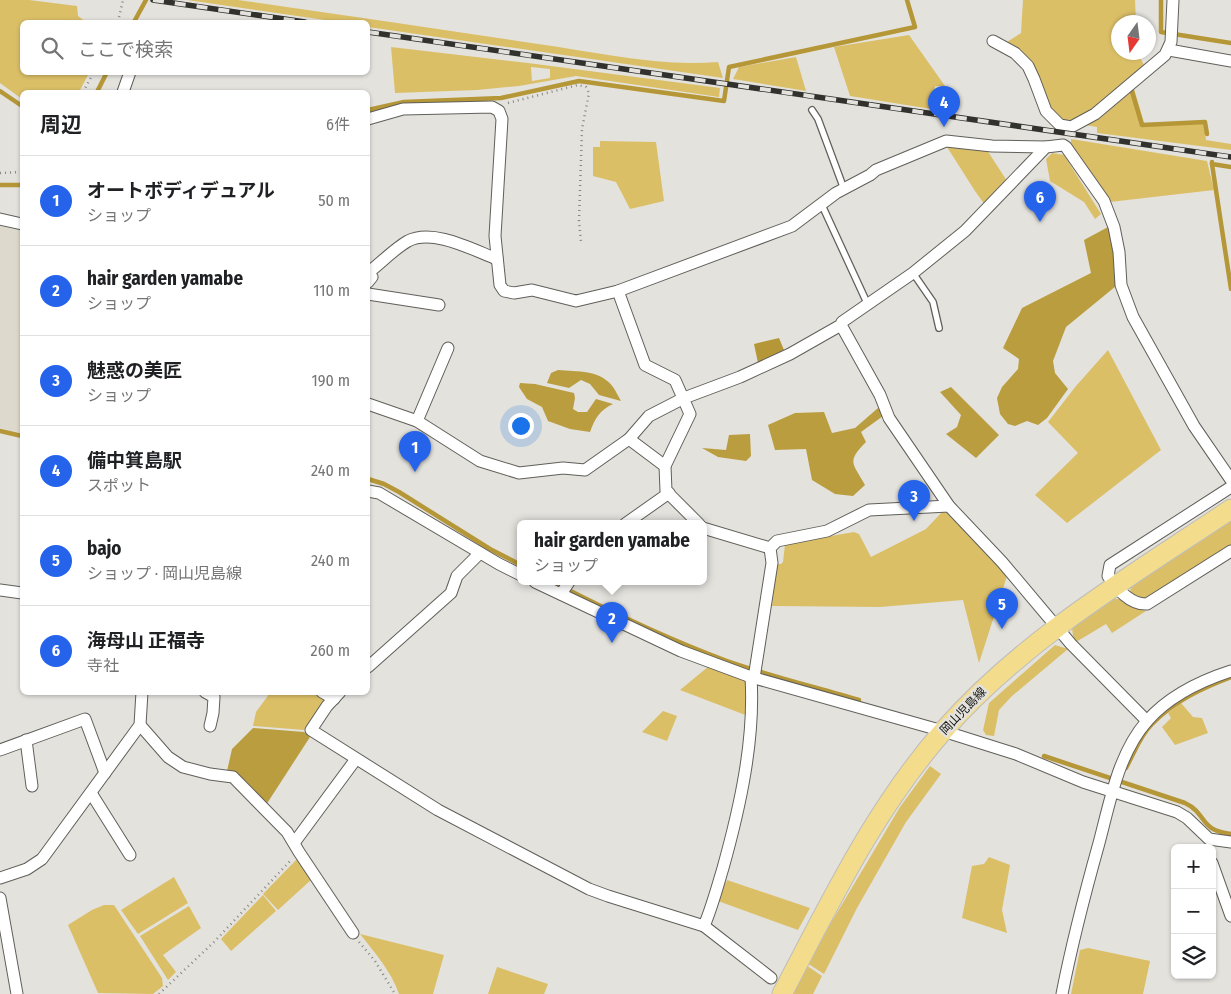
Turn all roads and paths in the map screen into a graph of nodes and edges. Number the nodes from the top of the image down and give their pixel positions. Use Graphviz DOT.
graph roads {
  1 [pos="123,0"];
  2 [pos="1173,0"];
  3 [pos="118,20"];
  4 [pos="993,41"];
  5 [pos="1170,46"];
  6 [pos="1231,61"];
  7 [pos="92,75"];
  8 [pos="129,75"];
  9 [pos="85,90"];
  10 [pos="124,90"];
  11 [pos="492,107"];
  12 [pos="812,110"];
  13 [pos="370,118"];
  14 [pos="1066,127"];
  15 [pos="1063,145"];
  16 [pos="1046,146"];
  17 [pos="20,172"];
  18 [pos="0,173"];
  19 [pos="844,188"];
  20 [pos="821,204"];
  21 [pos="0,219"];
  22 [pos="20,224"];
  23 [pos="581,242"];
  24 [pos="497,260"];
  25 [pos="370,271"];
  26 [pos="913,273"];
  27 [pos="618,291"];
  28 [pos="370,294"];
  29 [pos="439,305"];
  30 [pos="868,305"];
  31 [pos="842,325"];
  32 [pos="939,328"];
  33 [pos="448,348"];
  34 [pos="684,398"];
  35 [pos="370,405"];
  36 [pos="417,421"];
  37 [pos="629,439"];
  38 [pos="665,466"];
  39 [pos="1231,480"];
  40 [pos="1231,488"];
  41 [pos="370,491"];
  42 [pos="668,493"];
  43 [pos="949,506"];
  44 [pos="1231,509"];
  45 [pos="631,520"];
  46 [pos="695,520"];
  47 [pos="707,529"];
  48 [pos="770,548"];
  49 [pos="1231,551"];
  50 [pos="480,553"];
  51 [pos="517,573"];
  52 [pos="550,585"];
  53 [pos="1115,586"];
  54 [pos="565,588"];
  55 [pos="0,590"];
  56 [pos="20,593"];
  57 [pos="1056,628"];
  58 [pos="370,665"];
  59 [pos="1231,671"];
  60 [pos="754,674"];
  61 [pos="142,695"];
  62 [pos="210,695"];
  63 [pos="337,696"];
  64 [pos="1147,721"];
  65 [pos="140,725"];
  66 [pos="210,726"];
  67 [pos="943,731"];
  68 [pos="26,740"];
  69 [pos="0,750"];
  70 [pos="356,759"];
  71 [pos="105,773"];
  72 [pos="1115,783"];
  73 [pos="32,786"];
  74 [pos="90,793"];
  75 [pos="1231,842"];
  76 [pos="1209,843"];
  77 [pos="296,848"];
  78 [pos="130,855"];
  79 [pos="1216,874"];
  80 [pos="0,878"];
  81 [pos="0,898"];
  82 [pos="1231,916"];
  83 [pos="704,926"];
  84 [pos="352,933"];
  85 [pos="771,978"];
  86 [pos="17,994"];
  87 [pos="159,994"];
  88 [pos="395,994"];
  89 [pos="782,994"];
  90 [pos="1062,994"];
  1 -- 3 [label="path"];
  2 -- 5 [label="street"];
  4 -- 14 [label="street"];
  5 -- 6 [label="street"];
  5 -- 14 [label="street"];
  7 -- 9 [label="path"];
  8 -- 10 [label="street"];
  11 -- 13 [label="street"];
  11 -- 23 [label="path"];
  11 -- 24 [label="street"];
  12 -- 19 [label="lane"];
  14 -- 15 [label="street"];
  15 -- 16 [label="street"];
  15 -- 39 [label="street"];
  16 -- 19 [label="street"];
  16 -- 26 [label="street"];
  17 -- 18 [label="path"];
  19 -- 20 [label="street"];
  20 -- 27 [label="street"];
  20 -- 30 [label="lane"];
  21 -- 22 [label="street"];
  24 -- 25 [label="street"];
  24 -- 27 [label="street"];
  26 -- 30 [label="street"];
  26 -- 32 [label="lane"];
  27 -- 34 [label="street"];
  28 -- 29 [label="street"];
  30 -- 31 [label="street"];
  31 -- 34 [label="street"];
  31 -- 43 [label="street"];
  33 -- 36 [label="street"];
  34 -- 37 [label="street"];
  34 -- 38 [label="street"];
  35 -- 36 [label="street"];
  36 -- 37 [label="street"];
  37 -- 38 [label="street"];
  38 -- 42 [label="street"];
  40 -- 53 [label="street"];
  41 -- 50 [label="street"];
  42 -- 45 [label="street"];
  42 -- 46 [label="street"];
  43 -- 48 [label="street"];
  43 -- 57 [label="street"];
  44 -- 53 [label="main road, 岡山児島線"];
  47 -- 48 [label="street"];
  48 -- 60 [label="street"];
  49 -- 53 [label="street"];
  50 -- 51 [label="street"];
  50 -- 58 [label="street"];
  52 -- 54 [label="street"];
  53 -- 57 [label="main road, 岡山児島線"];
  54 -- 60 [label="street"];
  55 -- 56 [label="street"];
  57 -- 64 [label="street"];
  57 -- 67 [label="main road, 岡山児島線"];
  59 -- 64 [label="street"];
  60 -- 67 [label="street"];
  60 -- 83 [label="street"];
  61 -- 65 [label="street"];
  62 -- 66 [label="street"];
  63 -- 70 [label="street"];
  64 -- 72 [label="street"];
  65 -- 71 [label="street"];
  65 -- 77 [label="street"];
  67 -- 72 [label="street"];
  67 -- 89 [label="main road, 岡山児島線"];
  68 -- 69 [label="street"];
  68 -- 71 [label="street"];
  68 -- 73 [label="street"];
  70 -- 77 [label="street"];
  70 -- 83 [label="street"];
  71 -- 74 [label="street"];
  72 -- 76 [label="street"];
  72 -- 90 [label="street"];
  74 -- 78 [label="street"];
  74 -- 80 [label="street"];
  75 -- 76 [label="street"];
  77 -- 84 [label="street"];
  77 -- 87 [label="path"];
  79 -- 82 [label="street"];
  81 -- 86 [label="street"];
  83 -- 85 [label="street"];
  84 -- 88 [label="path"];
}
